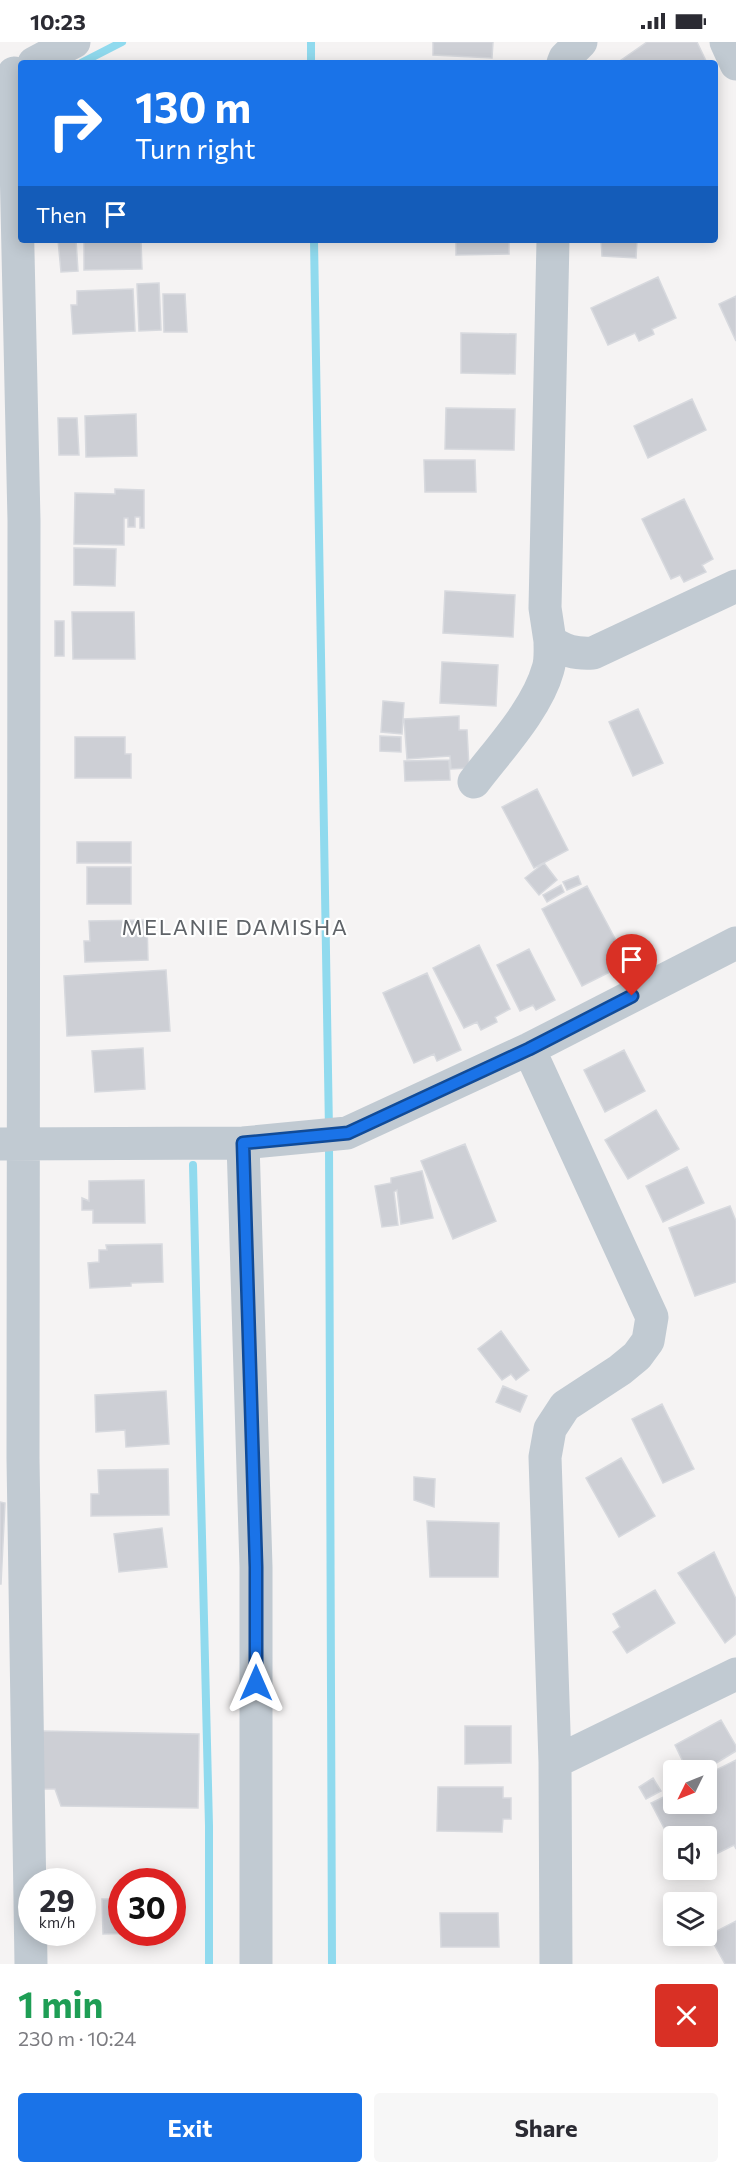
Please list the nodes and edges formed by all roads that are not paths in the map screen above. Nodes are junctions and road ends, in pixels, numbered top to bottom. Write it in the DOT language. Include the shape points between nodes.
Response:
graph roads {
  1 [pos="581,42"];
  2 [pos="726,42"];
  3 [pos="564,60"];
  4 [pos="736,64"];
  5 [pos="25,243"];
  6 [pos="553,243"];
  7 [pos="12,521"];
  8 [pos="736,586"];
  9 [pos="550,641"];
  10 [pos="474,782"];
  11 [pos="11,828"];
  12 [pos="736,944"];
  13 [pos="529,1049"];
  14 [pos="243,1143"];
  15 [pos="12,1144"];
  16 [pos="12,1458"];
  17 [pos="736,1674"];
  18 [pos="555,1762"];
  19 [pos="13,1771"];
  20 [pos="31,1964"];
  21 [pos="256,1964"];
  22 [pos="556,1964"];
  1 -- 3 [label="street"];
  2 -- 4 [label="street"];
  5 -- 7 [label="street"];
  6 -- 9 [label="street" via="545,608"];
  7 -- 11 [label="street"];
  8 -- 9 [label="street" via="593,653 577,654"];
  9 -- 10 [label="street" via="549,667 542,685 527,712"];
  11 -- 15 [label="street"];
  12 -- 13 [label="street"];
  13 -- 14 [label="street" via="348,1133"];
  13 -- 18 [label="street" via="652,1317 648,1341 637,1356 565,1406 550,1429 545,1457"];
  14 -- 15 [label="street"];
  14 -- 21 [label="street" via="256,1567"];
  15 -- 16 [label="street"];
  16 -- 19 [label="street"];
  17 -- 18 [label="street"];
  18 -- 22 [label="street"];
  19 -- 20 [label="street"];
}
